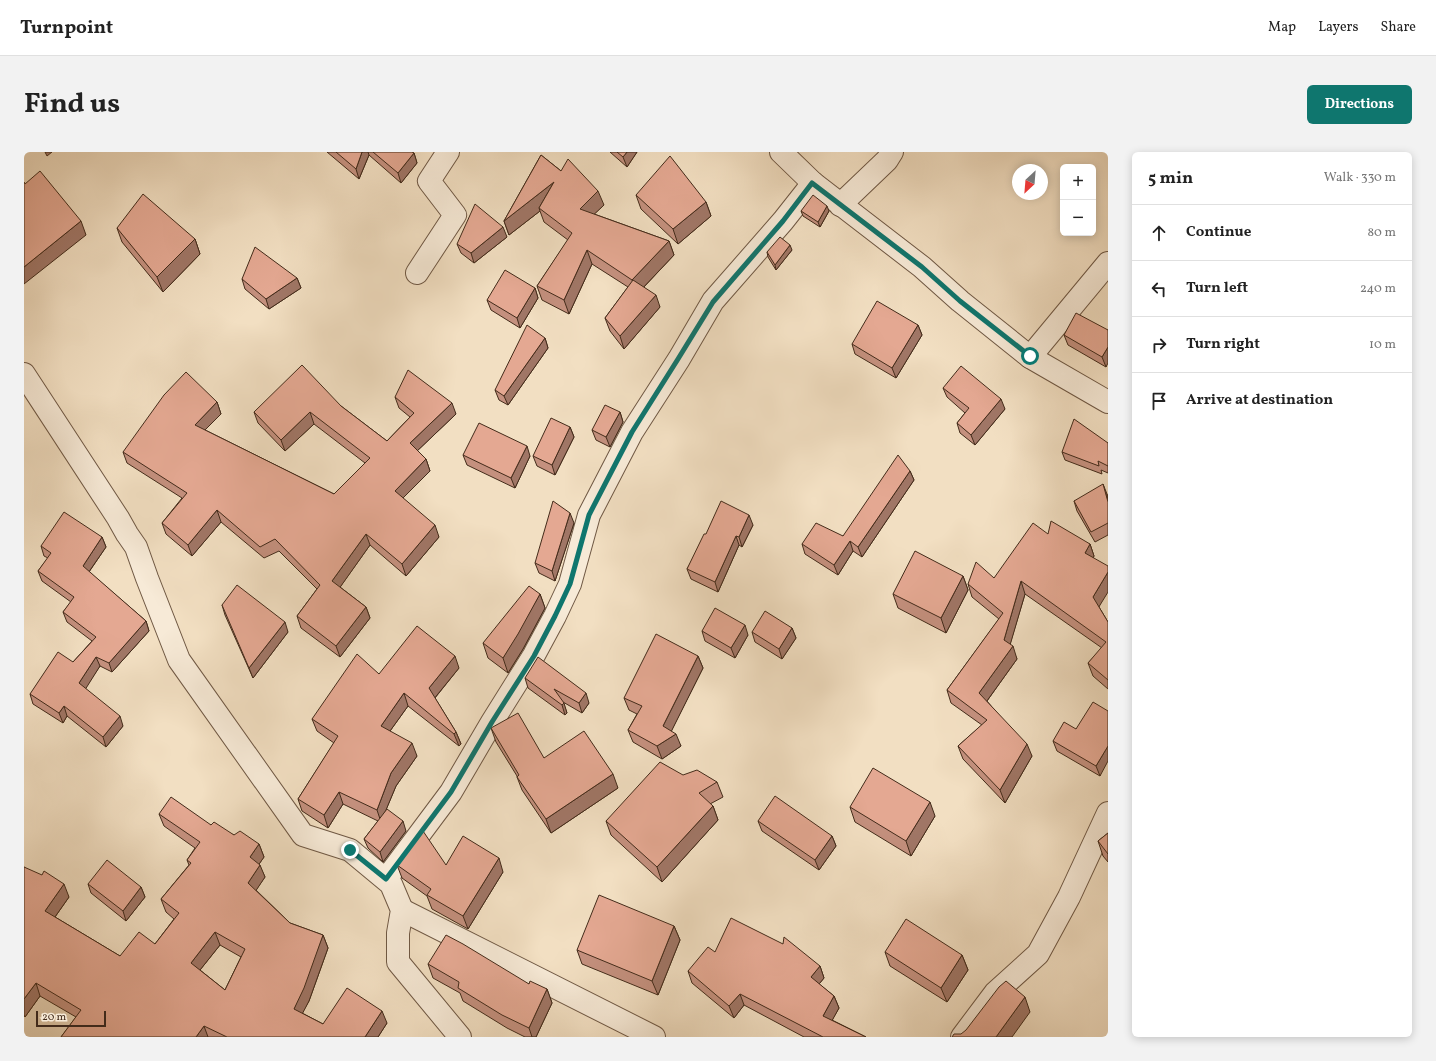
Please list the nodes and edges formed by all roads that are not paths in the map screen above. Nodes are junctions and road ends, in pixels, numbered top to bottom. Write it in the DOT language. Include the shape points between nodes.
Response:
graph roads {
  1 [pos="448,152"];
  2 [pos="781,152"];
  3 [pos="892,152"];
  4 [pos="812,183"];
  5 [pos="840,205"];
  6 [pos="1108,263"];
  7 [pos="417,273"];
  8 [pos="1030,356"];
  9 [pos="24,374"];
  10 [pos="1108,402"];
  11 [pos="1108,813"];
  12 [pos="386,879"];
  13 [pos="402,910"];
  14 [pos="460,1037"];
  15 [pos="654,1037"];
  16 [pos="962,1037"];
  1 -- 7 [label="street" via="429,181 455,214"];
  2 -- 4 [label="street"];
  3 -- 5 [label="street" via="887,160"];
  4 -- 5 [label="street"];
  4 -- 12 [label="street" via="783,221 713,302 632,432 589,515 570,584 537,649 451,792"];
  5 -- 8 [label="street" via="922,267 960,301"];
  6 -- 8 [label="street"];
  8 -- 10 [label="street"];
  9 -- 12 [label="street" via="136,547 179,660 303,835 350,850"];
  11 -- 16 [label="street" via="1069,897 1038,954 995,993"];
  12 -- 13 [label="street" via="391,884"];
  13 -- 14 [label="street" via="398,933 398,962"];
  13 -- 15 [label="street"];
}
